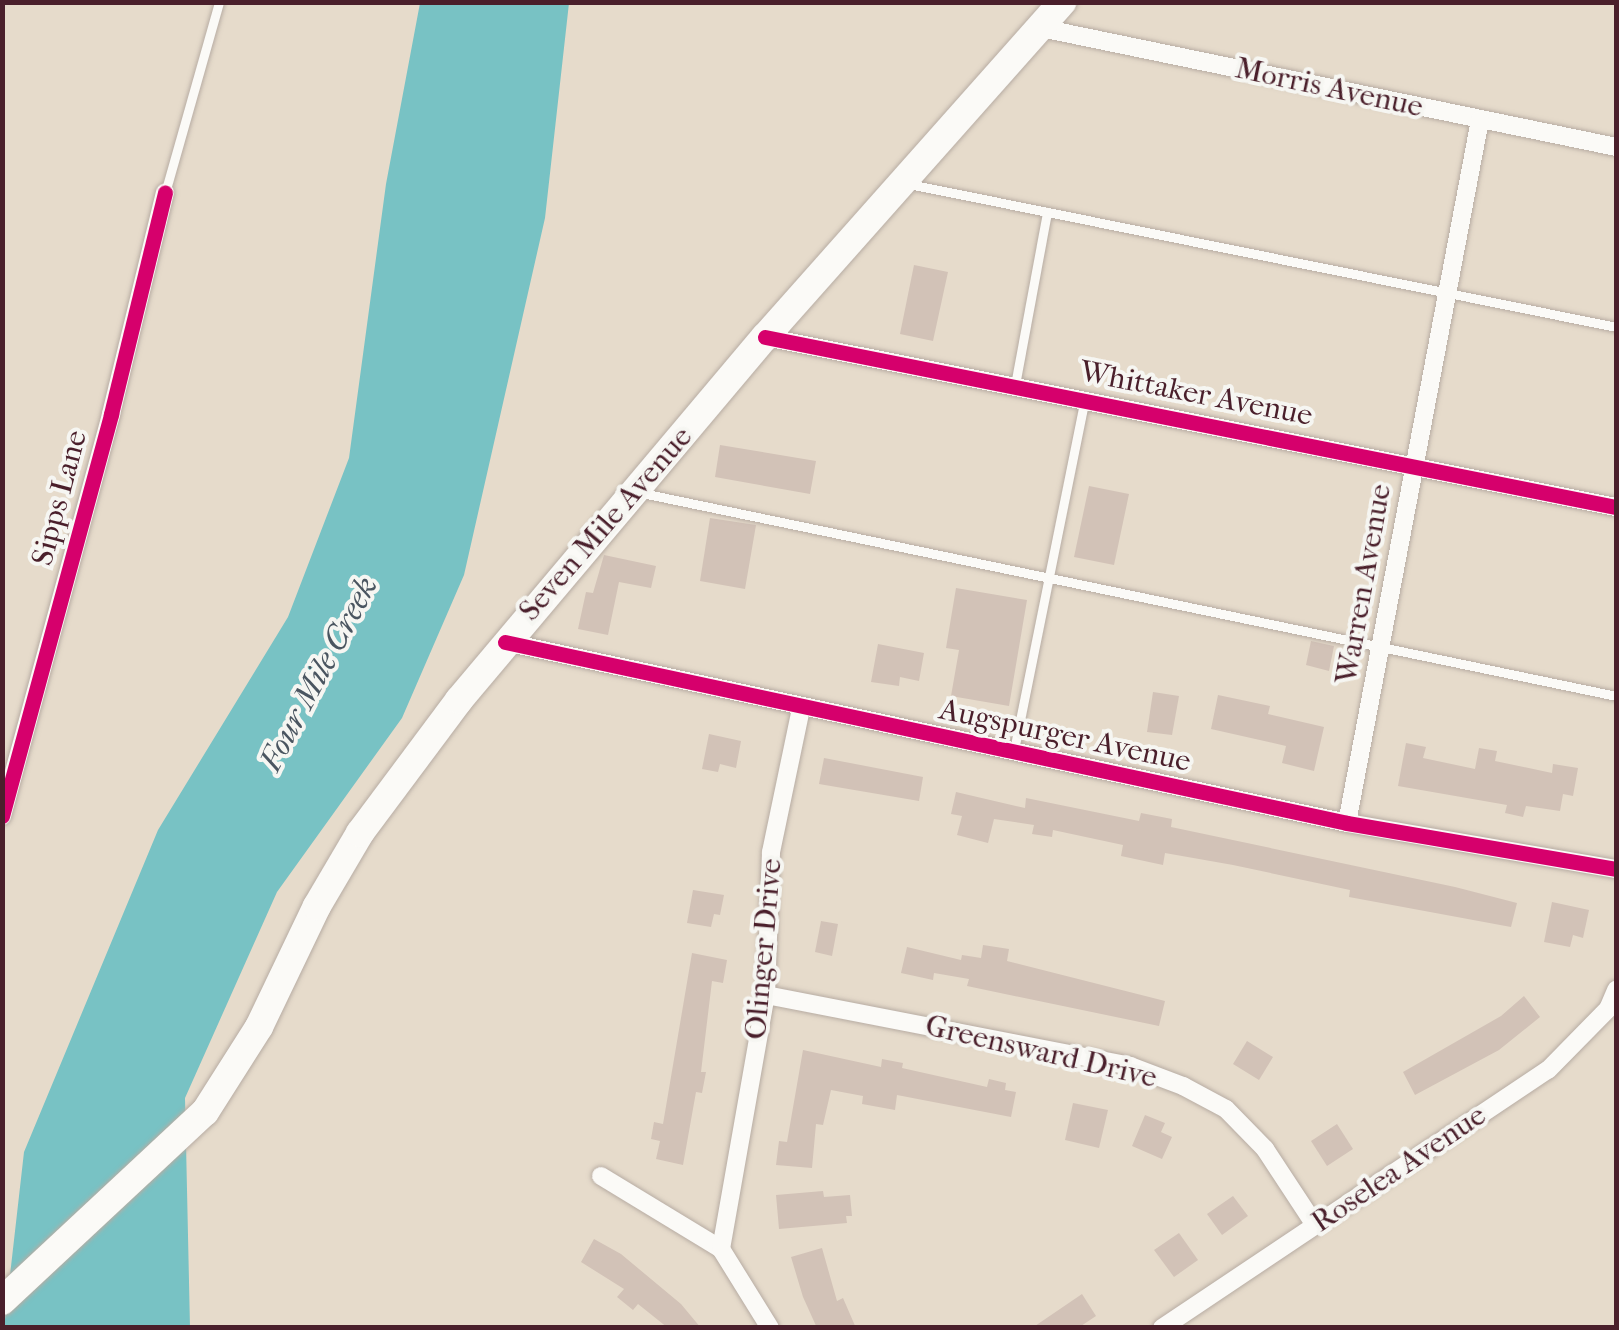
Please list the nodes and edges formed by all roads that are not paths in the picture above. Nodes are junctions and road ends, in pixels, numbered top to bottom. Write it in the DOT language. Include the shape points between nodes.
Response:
graph roads {
  1 [pos="218,2"];
  2 [pos="1062,2"];
  3 [pos="1041,28"];
  4 [pos="1480,120"];
  5 [pos="1616,147"];
  6 [pos="901,183"];
  7 [pos="165,194"];
  8 [pos="1047,212"];
  9 [pos="1447,292"];
  10 [pos="1616,327"];
  11 [pos="765,337"];
  12 [pos="1014,386"];
  13 [pos="1085,399"];
  14 [pos="1414,465"];
  15 [pos="635,492"];
  16 [pos="1616,507"];
  17 [pos="1048,579"];
  18 [pos="505,642"];
  19 [pos="1382,650"];
  20 [pos="1616,696"];
  21 [pos="801,708"];
  22 [pos="1014,753"];
  23 [pos="7,779"];
  24 [pos="2,816"];
  25 [pos="1347,823"];
  26 [pos="1616,869"];
  27 [pos="1616,990"];
  28 [pos="766,995"];
  29 [pos="601,1176"];
  30 [pos="1314,1224"];
  31 [pos="721,1249"];
  32 [pos="2,1301"];
  33 [pos="770,1328"];
  34 [pos="1162,1328"];
  1 -- 7 [label="lane, Sipps Lane"];
  2 -- 3 [label="main road, Seven Mile Avenue"];
  3 -- 4 [label="street, Morris Avenue"];
  3 -- 6 [label="main road, Seven Mile Avenue"];
  4 -- 5 [label="street, Morris Avenue"];
  4 -- 9 [label="street, Warren Avenue"];
  6 -- 8 [label="lane"];
  6 -- 11 [label="main road, Seven Mile Avenue"];
  7 -- 23 [label="street, Sipps Lane"];
  8 -- 9 [label="lane"];
  8 -- 12 [label="lane"];
  9 -- 10 [label="lane"];
  9 -- 14 [label="street, Warren Avenue"];
  11 -- 12 [label="street, Whittaker Avenue"];
  11 -- 15 [label="main road, Seven Mile Avenue"];
  12 -- 13 [label="street, Whittaker Avenue"];
  13 -- 14 [label="street, Whittaker Avenue"];
  13 -- 17 [label="lane"];
  14 -- 16 [label="street, Whittaker Avenue"];
  14 -- 19 [label="street, Warren Avenue"];
  15 -- 17 [label="lane"];
  15 -- 18 [label="main road, Seven Mile Avenue"];
  17 -- 19 [label="lane"];
  17 -- 22 [label="lane"];
  18 -- 21 [label="street, Augspurger Avenue"];
  18 -- 32 [label="main road, Seven Mile Avenue" via="360,833 250,1042 204,1112"];
  19 -- 20 [label="lane"];
  19 -- 25 [label="street, Warren Avenue"];
  21 -- 22 [label="street, Augspurger Avenue"];
  21 -- 28 [label="street, Olinger Drive" via="771,852"];
  22 -- 25 [label="street, Augspurger Avenue"];
  23 -- 24 [label="street, Sipps Lane"];
  25 -- 26 [label="street, Augspurger Avenue"];
  27 -- 30 [label="street, Roselea Avenue" via="1608,1009 1548,1070"];
  28 -- 30 [label="street, Greensward Drive" via="1130,1066 1183,1086 1226,1109 1265,1149"];
  28 -- 31 [label="street, Olinger Drive"];
  29 -- 31 [label="street"];
  30 -- 34 [label="street, Roselea Avenue"];
  31 -- 33 [label="street"];
}
